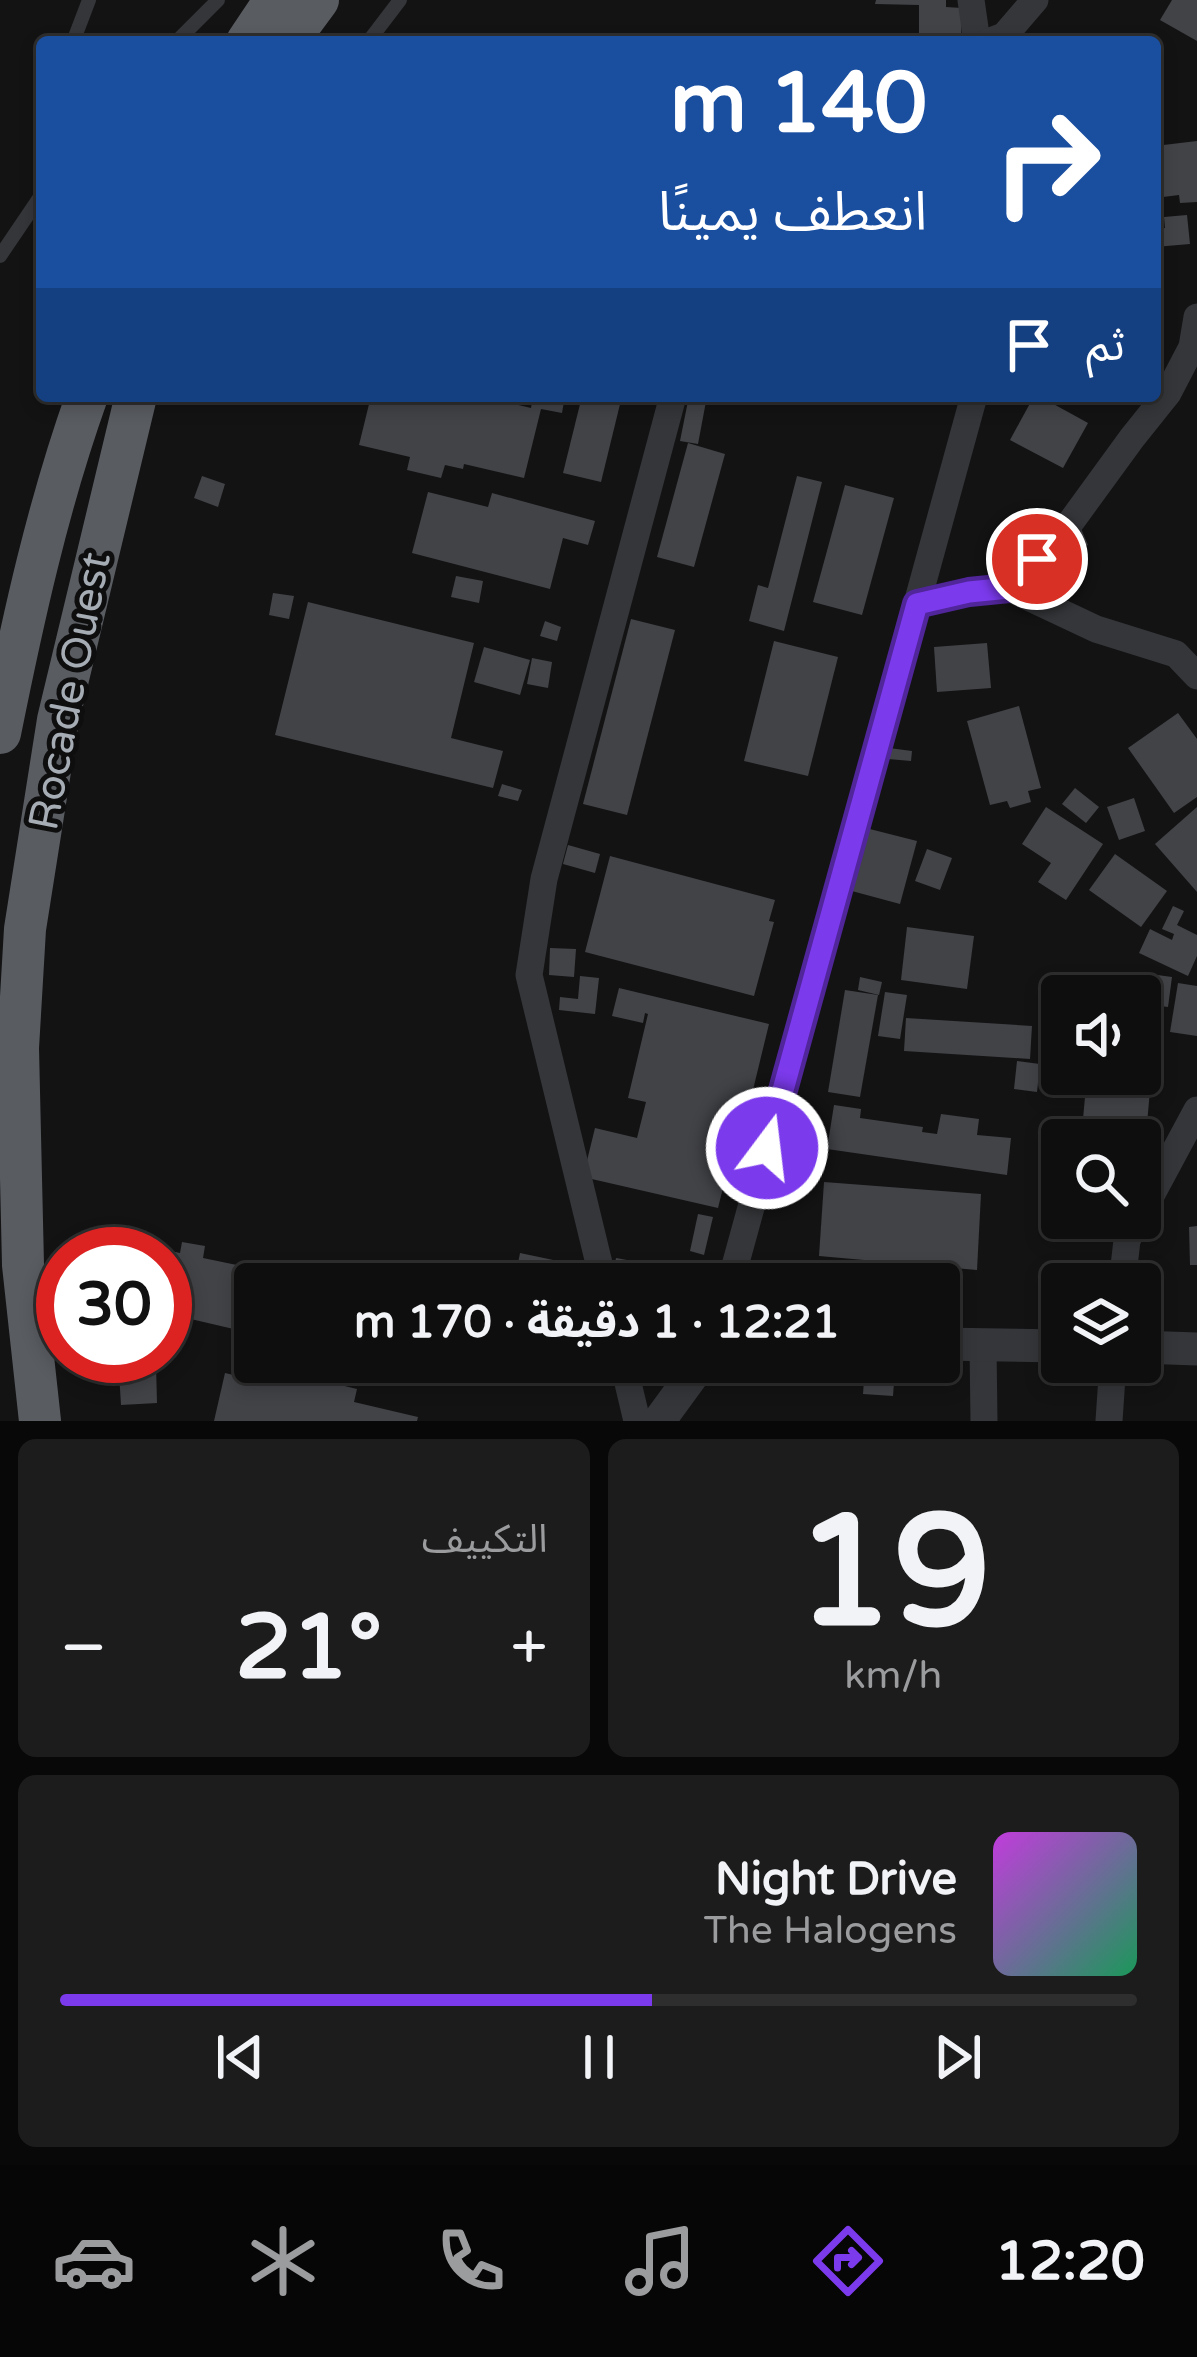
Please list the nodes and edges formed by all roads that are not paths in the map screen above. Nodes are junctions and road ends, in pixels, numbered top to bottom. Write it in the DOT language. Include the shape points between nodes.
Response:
graph roads {
  1 [pos="89,0"];
  2 [pos="218,0"];
  3 [pos="275,0"];
  4 [pos="318,0"];
  5 [pos="400,0"];
  6 [pos="971,0"];
  7 [pos="1036,0"];
  8 [pos="75,36"];
  9 [pos="182,36"];
  10 [pos="251,36"];
  11 [pos="291,36"];
  12 [pos="373,36"];
  13 [pos="976,36"];
  14 [pos="1004,36"];
  15 [pos="36,203"];
  16 [pos="0,256"];
  17 [pos="1197,317"];
  18 [pos="85,402"];
  19 [pos="135,402"];
  20 [pos="671,402"];
  21 [pos="972,402"];
  22 [pos="1161,402"];
  23 [pos="1161,402"];
  24 [pos="1009,588"];
  25 [pos="917,604"];
  26 [pos="1197,676"];
  27 [pos="0,733"];
  28 [pos="1197,1110"];
  29 [pos="1161,1176"];
  30 [pos="599,1263"];
  31 [pos="736,1263"];
  32 [pos="960,1345"];
  33 [pos="983,1346"];
  34 [pos="1041,1346"];
  35 [pos="1161,1348"];
  36 [pos="1197,1349"];
  37 [pos="627,1383"];
  38 [pos="687,1383"];
  39 [pos="1112,1383"];
  40 [pos="40,1421"];
  41 [pos="637,1421"];
  42 [pos="659,1421"];
  43 [pos="984,1421"];
  44 [pos="1109,1421"];
  1 -- 8 [label="lane"];
  2 -- 9 [label="lane"];
  3 -- 10 [label="highway"];
  4 -- 11 [label="highway"];
  5 -- 12 [label="lane"];
  6 -- 13 [label="street"];
  7 -- 14 [label="street"];
  15 -- 16 [label="lane"];
  17 -- 22 [label="street" via="1192,347"];
  18 -- 27 [label="highway"];
  19 -- 40 [label="highway, Rocade Ouest" via="58,720 25,929 18,1048 23,1265"];
  20 -- 30 [label="street" via="544,879 529,975"];
  21 -- 25 [label="street"];
  23 -- 24 [label="street" via="1065,530"];
  24 -- 25 [label="street"];
  24 -- 26 [label="street" via="1096,629 1176,654"];
  25 -- 31 [label="street"];
  28 -- 29 [label="street"];
  32 -- 33 [label="street"];
  33 -- 34 [label="street"];
  33 -- 43 [label="street"];
  35 -- 36 [label="street"];
  37 -- 41 [label="street"];
  38 -- 42 [label="street"];
  39 -- 44 [label="street"];
}
